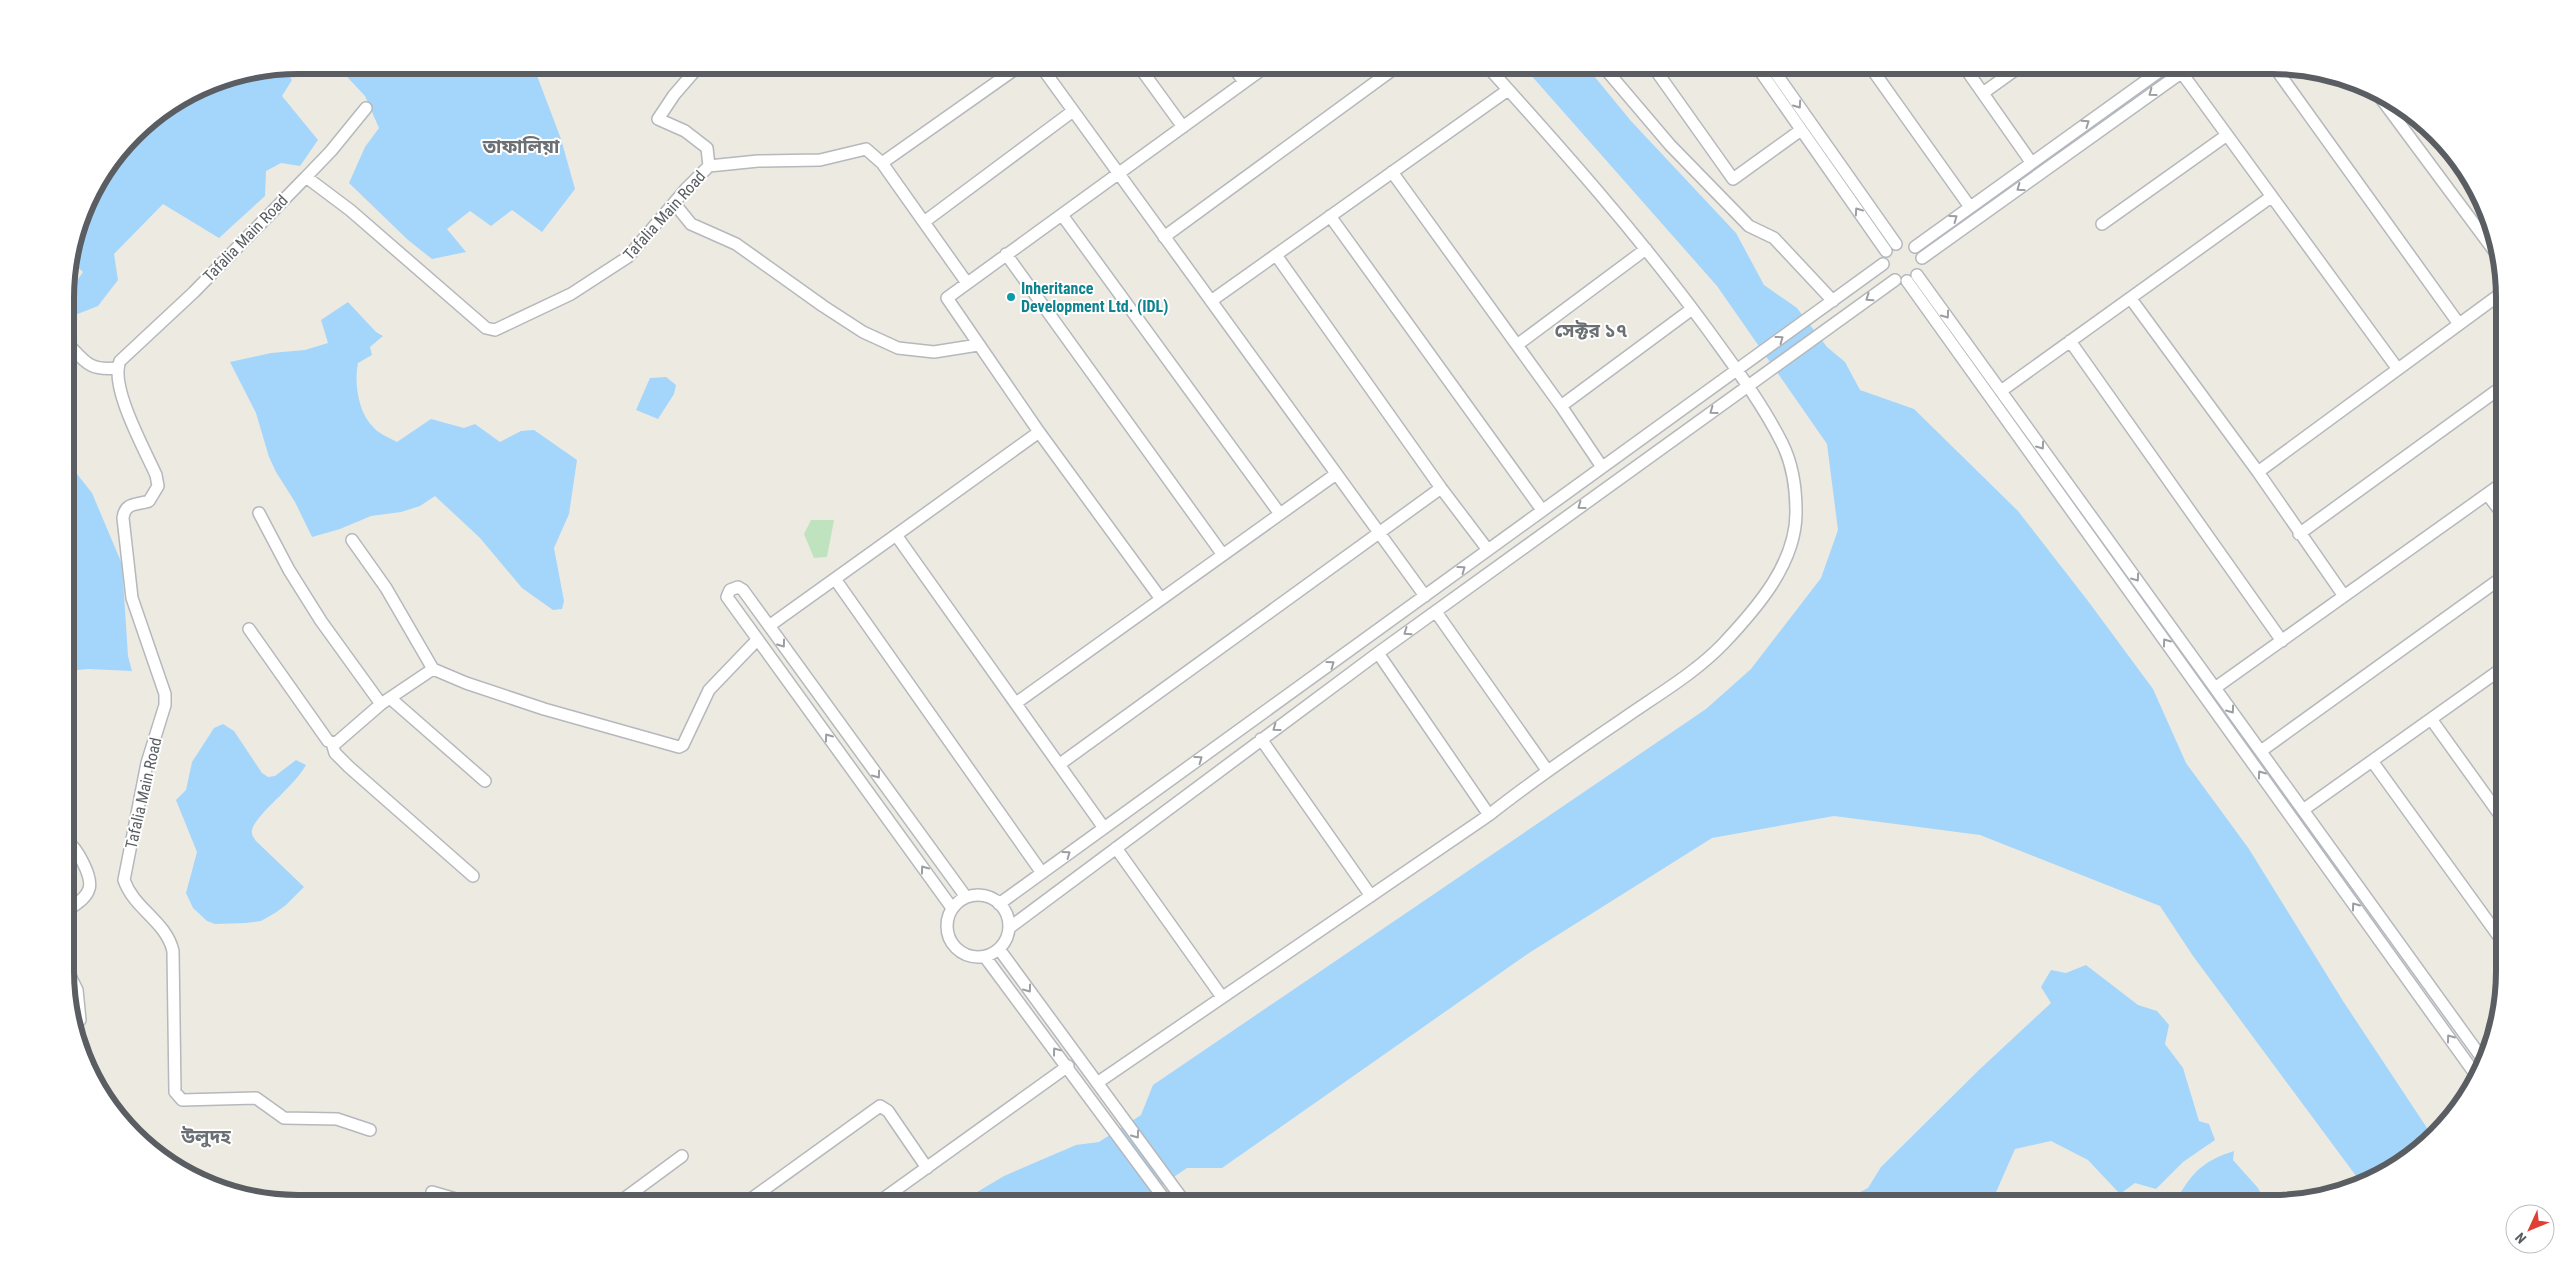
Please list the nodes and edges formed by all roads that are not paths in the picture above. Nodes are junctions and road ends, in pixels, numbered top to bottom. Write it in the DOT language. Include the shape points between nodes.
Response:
graph roads {
  1 [pos="692,74"];
  2 [pos="1008,74"];
  3 [pos="1046,74"];
  4 [pos="1145,74"];
  5 [pos="1238,74"];
  6 [pos="1255,74"];
  7 [pos="1387,74"];
  8 [pos="1494,74"];
  9 [pos="1610,74"];
  10 [pos="1658,74"];
  11 [pos="1762,74"];
  12 [pos="1776,74"];
  13 [pos="1875,74"];
  14 [pos="1969,74"];
  15 [pos="2009,74"];
  16 [pos="2155,74"];
  17 [pos="2174,74"];
  18 [pos="2188,74"];
  19 [pos="2279,74"];
  20 [pos="1244,82"];
  21 [pos="1508,90"];
  22 [pos="1983,93"];
  23 [pos="2386,105"];
  24 [pos="366,108"];
  25 [pos="1073,110"];
  26 [pos="1183,127"];
  27 [pos="1801,130"];
  28 [pos="2227,135"];
  29 [pos="2031,162"];
  30 [pos="882,163"];
  31 [pos="709,166"];
  32 [pos="1392,172"];
  33 [pos="1119,174"];
  34 [pos="306,177"];
  35 [pos="2271,197"];
  36 [pos="674,203"];
  37 [pos="1970,207"];
  38 [pos="1062,215"];
  39 [pos="1330,216"];
  40 [pos="924,222"];
  41 [pos="2102,224"];
  42 [pos="1164,237"];
  43 [pos="1896,244"];
  44 [pos="2490,245"];
  45 [pos="1915,247"];
  46 [pos="1646,249"];
  47 [pos="1886,251"];
  48 [pos="1006,254"];
  49 [pos="1276,255"];
  50 [pos="1922,258"];
  51 [pos="1883,264"];
  52 [pos="1907,279"];
  53 [pos="967,283"];
  54 [pos="2496,297"];
  55 [pos="2131,299"];
  56 [pos="1211,301"];
  57 [pos="1833,301"];
  58 [pos="1692,309"];
  59 [pos="2459,324"];
  60 [pos="2070,341"];
  61 [pos="978,345"];
  62 [pos="1517,345"];
  63 [pos="74,350"];
  64 [pos="117,368"];
  65 [pos="2397,368"];
  66 [pos="1739,369"];
  67 [pos="1749,384"];
  68 [pos="2001,390"];
  69 [pos="2496,391"];
  70 [pos="1561,406"];
  71 [pos="1039,432"];
  72 [pos="1602,468"];
  73 [pos="2258,472"];
  74 [pos="1336,474"];
  75 [pos="1441,488"];
  76 [pos="2496,488"];
  77 [pos="2487,494"];
  78 [pos="2496,506"];
  79 [pos="1542,510"];
  80 [pos="259,513"];
  81 [pos="1280,514"];
  82 [pos="1379,534"];
  83 [pos="2299,534"];
  84 [pos="896,535"];
  85 [pos="352,540"];
  86 [pos="1488,550"];
  87 [pos="1223,555"];
  88 [pos="835,579"];
  89 [pos="2496,582"];
  90 [pos="1424,596"];
  91 [pos="2344,596"];
  92 [pos="1161,599"];
  93 [pos="1436,612"];
  94 [pos="769,626"];
  95 [pos="249,629"];
  96 [pos="757,640"];
  97 [pos="2282,641"];
  98 [pos="1378,653"];
  99 [pos="433,669"];
  100 [pos="2496,673"];
  101 [pos="2215,688"];
  102 [pos="385,701"];
  103 [pos="1016,703"];
  104 [pos="2431,719"];
  105 [pos="1261,739"];
  106 [pos="332,743"];
  107 [pos="2261,751"];
  108 [pos="2372,761"];
  109 [pos="1060,764"];
  110 [pos="1547,770"];
  111 [pos="485,782"];
  112 [pos="2496,809"];
  113 [pos="2303,810"];
  114 [pos="1489,815"];
  115 [pos="1104,828"];
  116 [pos="74,847"];
  117 [pos="1116,848"];
  118 [pos="1042,872"];
  119 [pos="473,876"];
  120 [pos="1371,896"];
  121 [pos="966,897"];
  122 [pos="999,904"];
  123 [pos="74,906"];
  124 [pos="952,908"];
  125 [pos="1009,928"];
  126 [pos="2496,933"];
  127 [pos="999,949"];
  128 [pos="985,956"];
  129 [pos="74,986"];
  130 [pos="1222,997"];
  131 [pos="80,1020"];
  132 [pos="2480,1055"];
  133 [pos="1068,1066"];
  134 [pos="2473,1071"];
  135 [pos="1097,1083"];
  136 [pos="370,1130"];
  137 [pos="682,1156"];
  138 [pos="926,1168"];
  139 [pos="432,1192"];
  140 [pos="442,1195"];
  141 [pos="629,1195"];
  142 [pos="756,1195"];
  143 [pos="888,1195"];
  144 [pos="1161,1195"];
  145 [pos="1179,1195"];
  1 -- 31 [label="street" via="658,120 707,148"];
  2 -- 30 [label="street"];
  3 -- 25 [label="street"];
  4 -- 26 [label="street"];
  5 -- 20 [label="street"];
  6 -- 20 [label="street"];
  7 -- 42 [label="street"];
  8 -- 21 [label="street"];
  9 -- 57 [label="street" via="1670,145 1742,219 1774,238"];
  10 -- 27 [label="street" via="1733,179"];
  11 -- 27 [label="street"];
  12 -- 43 [label="street, one-way"];
  13 -- 37 [label="street"];
  14 -- 22 [label="street"];
  15 -- 22 [label="street"];
  29 -- 16 [label="street, one-way"];
  17 -- 50 [label="street, one-way"];
  18 -- 28 [label="street"];
  19 -- 59 [label="street"];
  20 -- 26 [label="street"];
  21 -- 32 [label="street"];
  21 -- 46 [label="street"];
  22 -- 29 [label="street"];
  23 -- 44 [label="street"];
  24 -- 34 [label="street"];
  25 -- 33 [label="street"];
  25 -- 40 [label="street"];
  26 -- 33 [label="street"];
  47 -- 27 [label="street, one-way"];
  28 -- 35 [label="street"];
  28 -- 41 [label="street"];
  29 -- 37 [label="street"];
  30 -- 31 [label="street, Tafalia Main Road" via="866,149 820,160"];
  30 -- 40 [label="street"];
  31 -- 36 [label="street, Tafalia Main Road"];
  32 -- 39 [label="street"];
  32 -- 62 [label="street"];
  33 -- 38 [label="street"];
  33 -- 42 [label="street"];
  34 -- 36 [label="street, Tafalia Main Road" via="350,210 491,330 571,294 620,263"];
  34 -- 64 [label="street, Tafalia Main Road" via="194,292 120,361"];
  35 -- 55 [label="street"];
  35 -- 65 [label="street"];
  36 -- 61 [label="street" via="691,224 736,244 863,332 898,348 934,352"];
  45 -- 37 [label="street, one-way"];
  38 -- 48 [label="street"];
  38 -- 81 [label="street"];
  39 -- 49 [label="street"];
  39 -- 79 [label="street"];
  40 -- 53 [label="street"];
  42 -- 56 [label="street"];
  43 -- 45 [label="street"];
  43 -- 47 [label="street"];
  45 -- 50 [label="street"];
  46 -- 58 [label="street"];
  46 -- 62 [label="street"];
  47 -- 51 [label="street"];
  48 -- 53 [label="street"];
  48 -- 87 [label="street"];
  49 -- 56 [label="street"];
  49 -- 75 [label="street"];
  50 -- 52 [label="street" via="1922,264"];
  51 -- 52 [label="street" via="1887,274"];
  51 -- 57 [label="street"];
  52 -- 67 [label="street, one-way" via="1844,316"];
  52 -- 68 [label="street, one-way"];
  134 -- 52 [label="street, one-way"];
  53 -- 61 [label="street" via="947,298"];
  54 -- 59 [label="street"];
  55 -- 60 [label="street"];
  55 -- 73 [label="street"];
  56 -- 74 [label="street"];
  66 -- 57 [label="street, one-way"];
  58 -- 66 [label="street"];
  58 -- 70 [label="street"];
  59 -- 65 [label="street"];
  60 -- 68 [label="street"];
  60 -- 97 [label="street"];
  61 -- 71 [label="street"];
  62 -- 70 [label="street"];
  63 -- 64 [label="street" via="98,370"];
  64 -- 136 [label="street, Tafalia Main Road" via="123,397 158,486 149,501 129,505 123,518 132,598 165,694 165,705 146,763 124,880 133,897 165,930 172,945 175,1092 182,1100 256,1098 284,1118 337,1118"];
  65 -- 73 [label="street"];
  66 -- 67 [label="street"];
  66 -- 72 [label="street"];
  67 -- 93 [label="street, one-way"];
  67 -- 110 [label="street" via="1782,444 1792,472 1796,524 1786,558 1747,618 1708,659"];
  68 -- 101 [label="street, one-way"];
  69 -- 83 [label="street"];
  70 -- 72 [label="street"];
  71 -- 84 [label="street"];
  71 -- 92 [label="street"];
  72 -- 79 [label="street"];
  73 -- 83 [label="street"];
  74 -- 81 [label="street"];
  74 -- 82 [label="street"];
  75 -- 82 [label="street"];
  75 -- 86 [label="street"];
  76 -- 77 [label="street"];
  77 -- 78 [label="street"];
  77 -- 91 [label="street"];
  79 -- 86 [label="street"];
  80 -- 102 [label="street" via="312,606"];
  81 -- 87 [label="street"];
  82 -- 90 [label="street"];
  82 -- 109 [label="street"];
  83 -- 91 [label="street"];
  84 -- 88 [label="street"];
  84 -- 103 [label="street"];
  85 -- 99 [label="street" via="386,588"];
  90 -- 86 [label="street, one-way"];
  87 -- 92 [label="street"];
  88 -- 94 [label="street"];
  88 -- 118 [label="street"];
  89 -- 107 [label="street"];
  115 -- 90 [label="street, one-way"];
  91 -- 97 [label="street"];
  92 -- 103 [label="street"];
  93 -- 98 [label="street, one-way"];
  93 -- 110 [label="street"];
  94 -- 96 [label="street" via="743,590 738,587 730,590 727,597"];
  94 -- 121 [label="street, one-way"];
  95 -- 106 [label="street"];
  96 -- 99 [label="street" via="709,690 679,748 544,709"];
  124 -- 96 [label="street, one-way"];
  97 -- 101 [label="street"];
  98 -- 105 [label="street, one-way"];
  98 -- 114 [label="street"];
  99 -- 102 [label="street"];
  100 -- 104 [label="street"];
  101 -- 107 [label="street, one-way"];
  102 -- 106 [label="street"];
  102 -- 111 [label="street"];
  103 -- 109 [label="street"];
  104 -- 108 [label="street"];
  104 -- 112 [label="street"];
  105 -- 117 [label="street"];
  105 -- 120 [label="street"];
  106 -- 119 [label="street" via="335,753"];
  107 -- 113 [label="street"];
  108 -- 113 [label="street"];
  108 -- 126 [label="street"];
  109 -- 115 [label="street"];
  110 -- 114 [label="street"];
  113 -- 132 [label="street"];
  114 -- 120 [label="street"];
  118 -- 115 [label="street, one-way"];
  116 -- 123 [label="street" via="90,882 83,899"];
  117 -- 125 [label="street"];
  117 -- 130 [label="street"];
  118 -- 122 [label="street"];
  120 -- 130 [label="street"];
  121 -- 122 [label="street" via="984,895"];
  121 -- 124 [label="street"];
  122 -- 125 [label="street" via="1008,916"];
  124 -- 128 [label="street" via="947,922 951,941 965,955"];
  125 -- 127 [label="street" via="1008,936"];
  127 -- 128 [label="street"];
  127 -- 135 [label="street, one-way"];
  133 -- 128 [label="street, one-way"];
  129 -- 131 [label="street"];
  130 -- 135 [label="street"];
  133 -- 138 [label="street"];
  133 -- 144 [label="street"];
  135 -- 145 [label="street, one-way"];
  137 -- 141 [label="street"];
  138 -- 142 [label="street" via="888,1111 880,1106"];
  138 -- 143 [label="street"];
  139 -- 140 [label="street"];
}
